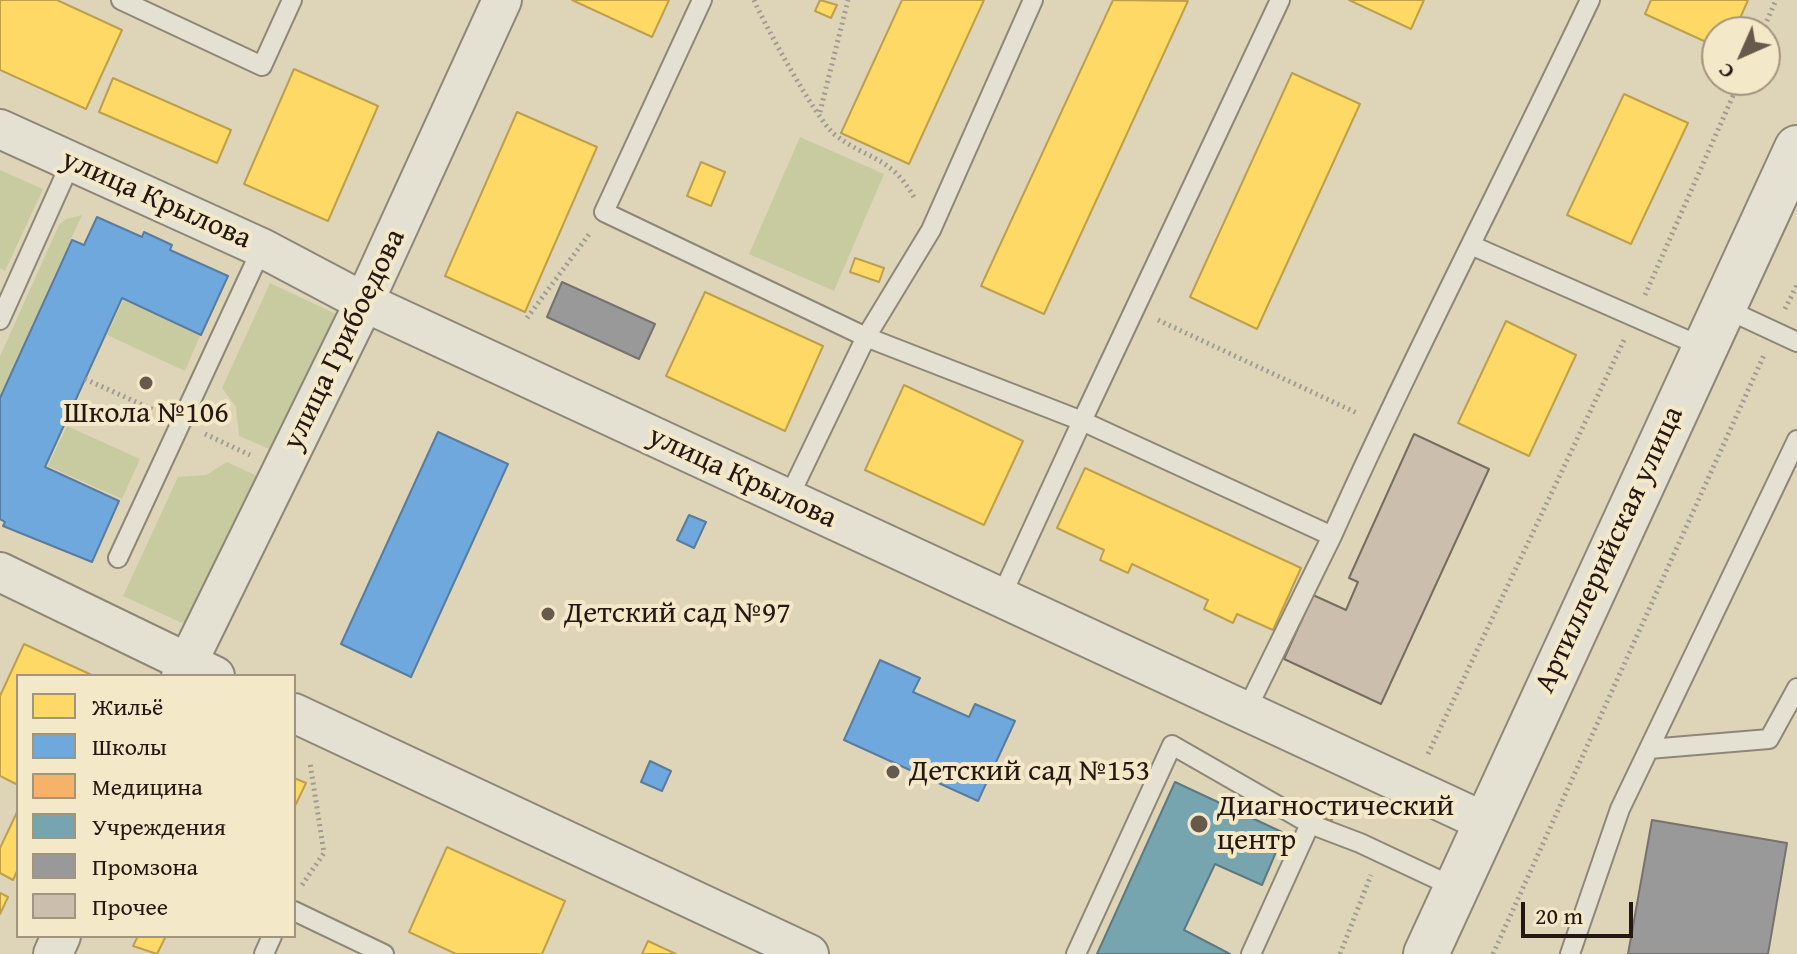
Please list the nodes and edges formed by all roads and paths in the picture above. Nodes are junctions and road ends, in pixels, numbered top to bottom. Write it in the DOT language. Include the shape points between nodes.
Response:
graph roads {
  1 [pos="121,0"];
  2 [pos="292,0"];
  3 [pos="502,0"];
  4 [pos="702,0"];
  5 [pos="754,0"];
  6 [pos="848,0"];
  7 [pos="1033,0"];
  8 [pos="1280,0"];
  9 [pos="1590,0"];
  10 [pos="1733,96"];
  11 [pos="820,113"];
  12 [pos="0,129"];
  13 [pos="1797,148"];
  14 [pos="71,162"];
  15 [pos="604,212"];
  16 [pos="931,230"];
  17 [pos="1473,246"];
  18 [pos="262,248"];
  19 [pos="1797,285"];
  20 [pos="364,302"];
  21 [pos="1722,307"];
  22 [pos="1135,310"];
  23 [pos="527,318"];
  24 [pos="1635,318"];
  25 [pos="0,320"];
  26 [pos="1774,332"];
  27 [pos="866,337"];
  28 [pos="1797,342"];
  29 [pos="1703,347"];
  30 [pos="85,379"];
  31 [pos="112,391"];
  32 [pos="1082,421"];
  33 [pos="1382,425"];
  34 [pos="1797,440"];
  35 [pos="788,499"];
  36 [pos="1332,536"];
  37 [pos="118,558"];
  38 [pos="1,575"];
  39 [pos="1000,599"];
  40 [pos="194,672"];
  41 [pos="1797,688"];
  42 [pos="1245,713"];
  43 [pos="296,714"];
  44 [pos="1649,749"];
  45 [pos="310,759"];
  46 [pos="1411,790"];
  47 [pos="1485,822"];
  48 [pos="1310,824"];
  49 [pos="1380,853"];
  50 [pos="1456,888"];
  51 [pos="296,892"];
  52 [pos="296,912"];
  53 [pos="384,954"];
  54 [pos="809,954"];
  55 [pos="1076,954"];
  56 [pos="1251,954"];
  57 [pos="1340,954"];
  58 [pos="1426,954"];
  59 [pos="1493,954"];
  60 [pos="1570,954"];
  1 -- 2 [label="lane" via="262,66"];
  3 -- 20 [label="street, улица Грибоедова"];
  4 -- 15 [label="lane"];
  5 -- 11 [label="path"];
  6 -- 11 [label="path"];
  7 -- 16 [label="lane"];
  8 -- 22 [label="lane"];
  9 -- 17 [label="lane"];
  10 -- 24 [label="path"];
  11 -- 16 [label="path" via="832,133 901,174"];
  12 -- 14 [label="street, улица Крылова"];
  13 -- 21 [label="street, Артиллерийская улица"];
  14 -- 18 [label="street, улица Крылова"];
  14 -- 25 [label="lane"];
  15 -- 23 [label="path"];
  15 -- 27 [label="lane"];
  16 -- 27 [label="lane"];
  17 -- 24 [label="lane"];
  17 -- 33 [label="lane"];
  18 -- 20 [label="street, улица Крылова"];
  18 -- 37 [label="lane"];
  19 -- 26 [label="path"];
  20 -- 35 [label="street, улица Крылова"];
  20 -- 40 [label="street, улица Грибоедова"];
  21 -- 26 [label="lane"];
  21 -- 29 [label="street, Артиллерийская улица"];
  22 -- 32 [label="lane"];
  22 -- 33 [label="path"];
  24 -- 29 [label="lane"];
  24 -- 46 [label="path"];
  26 -- 28 [label="lane"];
  26 -- 59 [label="path"];
  27 -- 32 [label="lane"];
  27 -- 35 [label="lane"];
  29 -- 47 [label="street, Артиллерийская улица"];
  30 -- 31 [label="path"];
  32 -- 36 [label="lane"];
  32 -- 39 [label="lane"];
  33 -- 36 [label="lane"];
  34 -- 44 [label="lane"];
  35 -- 39 [label="street, улица Крылова"];
  36 -- 42 [label="lane"];
  38 -- 40 [label="street"];
  39 -- 42 [label="street, улица Крылова"];
  41 -- 44 [label="lane" via="1769,739"];
  42 -- 46 [label="street, улица Крылова"];
  43 -- 54 [label="street"];
  44 -- 60 [label="lane" via="1620,809"];
  45 -- 51 [label="path" via="324,853"];
  46 -- 47 [label="street, улица Крылова"];
  47 -- 50 [label="street, Артиллерийская улица"];
  48 -- 49 [label="lane"];
  48 -- 55 [label="lane" via="1172,745"];
  48 -- 56 [label="lane"];
  49 -- 50 [label="lane"];
  49 -- 57 [label="path"];
  50 -- 58 [label="street, Артиллерийская улица"];
  52 -- 53 [label="lane"];
}
